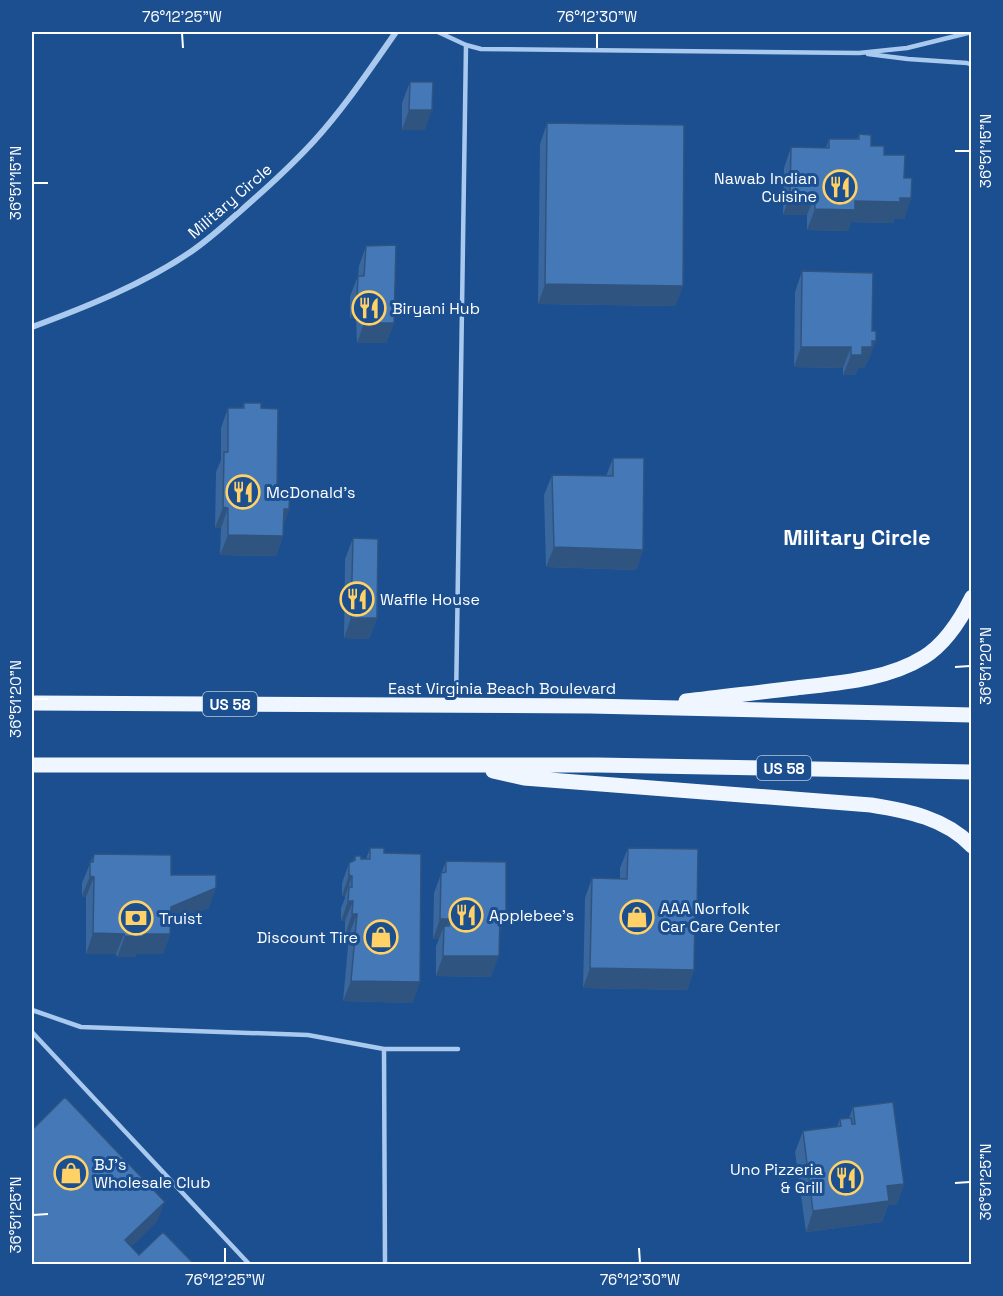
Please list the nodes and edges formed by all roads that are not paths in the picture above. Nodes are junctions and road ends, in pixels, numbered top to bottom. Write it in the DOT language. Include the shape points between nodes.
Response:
graph roads {
  1 [pos="396,32"];
  2 [pos="438,32"];
  3 [pos="972,32"];
  4 [pos="466,45"];
  5 [pos="859,52"];
  6 [pos="972,65"];
  7 [pos="32,327"];
  8 [pos="972,597"];
  9 [pos="32,703"];
  10 [pos="456,706"];
  11 [pos="633,707"];
  12 [pos="972,715"];
  13 [pos="32,765"];
  14 [pos="464,765"];
  15 [pos="972,772"];
  16 [pos="972,846"];
  17 [pos="32,1010"];
  18 [pos="32,1032"];
  19 [pos="384,1049"];
  20 [pos="458,1049"];
  21 [pos="249,1264"];
  22 [pos="385,1264"];
  1 -- 7 [label="street, Military Circle" via="316,139 221,229 172,263 118,292"];
  2 -- 4 [label="lane"];
  3 -- 5 [label="lane" via="907,48"];
  4 -- 5 [label="lane" via="481,49"];
  4 -- 10 [label="lane"];
  5 -- 6 [label="lane"];
  8 -- 11 [label="main road" via="947,636 926,656 904,668 839,683"];
  9 -- 10 [label="main road, East Virginia Beach Boulevard / US 58"];
  10 -- 11 [label="main road, East Virginia Beach Boulevard / US 58"];
  11 -- 12 [label="main road, East Virginia Beach Boulevard / US 58"];
  13 -- 14 [label="main road, US 58"];
  14 -- 15 [label="main road, US 58"];
  14 -- 16 [label="main road" via="524,778 871,805 928,818"];
  17 -- 19 [label="lane" via="81,1028 308,1035"];
  18 -- 21 [label="lane"];
  19 -- 20 [label="lane"];
  19 -- 22 [label="lane"];
}
